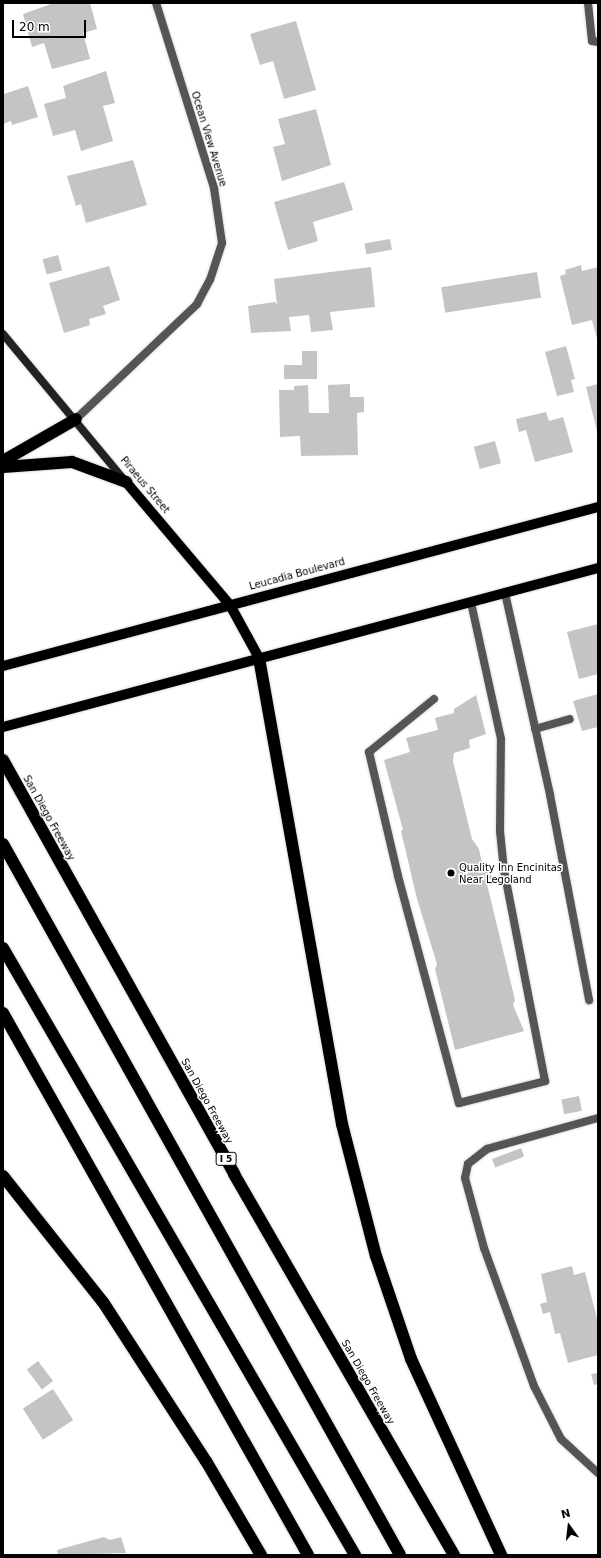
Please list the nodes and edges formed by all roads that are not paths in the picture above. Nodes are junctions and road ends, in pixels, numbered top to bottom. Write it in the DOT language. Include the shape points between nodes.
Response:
graph roads {
  1 [pos="156,3"];
  2 [pos="588,3"];
  3 [pos="598,42"];
  4 [pos="3,334"];
  5 [pos="76,419"];
  6 [pos="3,461"];
  7 [pos="3,467"];
  8 [pos="126,482"];
  9 [pos="598,507"];
  10 [pos="598,568"];
  11 [pos="505,593"];
  12 [pos="471,602"];
  13 [pos="230,605"];
  14 [pos="259,658"];
  15 [pos="3,666"];
  16 [pos="434,699"];
  17 [pos="570,719"];
  18 [pos="3,727"];
  19 [pos="535,729"];
  20 [pos="3,760"];
  21 [pos="3,844"];
  22 [pos="3,948"];
  23 [pos="589,1000"];
  24 [pos="3,1013"];
  25 [pos="598,1118"];
  26 [pos="3,1176"];
  27 [pos="598,1473"];
  28 [pos="261,1555"];
  29 [pos="308,1555"];
  30 [pos="355,1555"];
  31 [pos="400,1555"];
  32 [pos="454,1555"];
  33 [pos="501,1555"];
  1 -- 5 [label="street, Ocean View Avenue" via="214,188 222,243 210,280 197,304"];
  2 -- 3 [label="street" via="592,41"];
  4 -- 5 [label="main road, Piraeus Street"];
  5 -- 6 [label="highway"];
  5 -- 8 [label="main road, Piraeus Street"];
  7 -- 8 [label="highway" via="72,462"];
  8 -- 13 [label="main road, Piraeus Street"];
  9 -- 13 [label="main road, Leucadia Boulevard"];
  10 -- 11 [label="main road"];
  11 -- 12 [label="main road"];
  11 -- 19 [label="street"];
  12 -- 14 [label="main road"];
  12 -- 16 [label="street" via="501,740 500,831 504,871 545,1081 459,1103 398,876 369,752"];
  13 -- 14 [label="main road, Piraeus Street"];
  13 -- 15 [label="main road, Leucadia Boulevard"];
  14 -- 18 [label="main road"];
  14 -- 33 [label="highway" via="342,1124 376,1256 411,1359"];
  17 -- 19 [label="street"];
  19 -- 23 [label="street"];
  20 -- 32 [label="highway, San Diego Freeway / I 5" via="234,1174"];
  21 -- 31 [label="highway"];
  22 -- 30 [label="highway"];
  24 -- 29 [label="highway"];
  25 -- 27 [label="street" via="487,1149 468,1164 465,1178 484,1248 534,1386 561,1439"];
  26 -- 28 [label="highway" via="102,1302 206,1461"];
}
